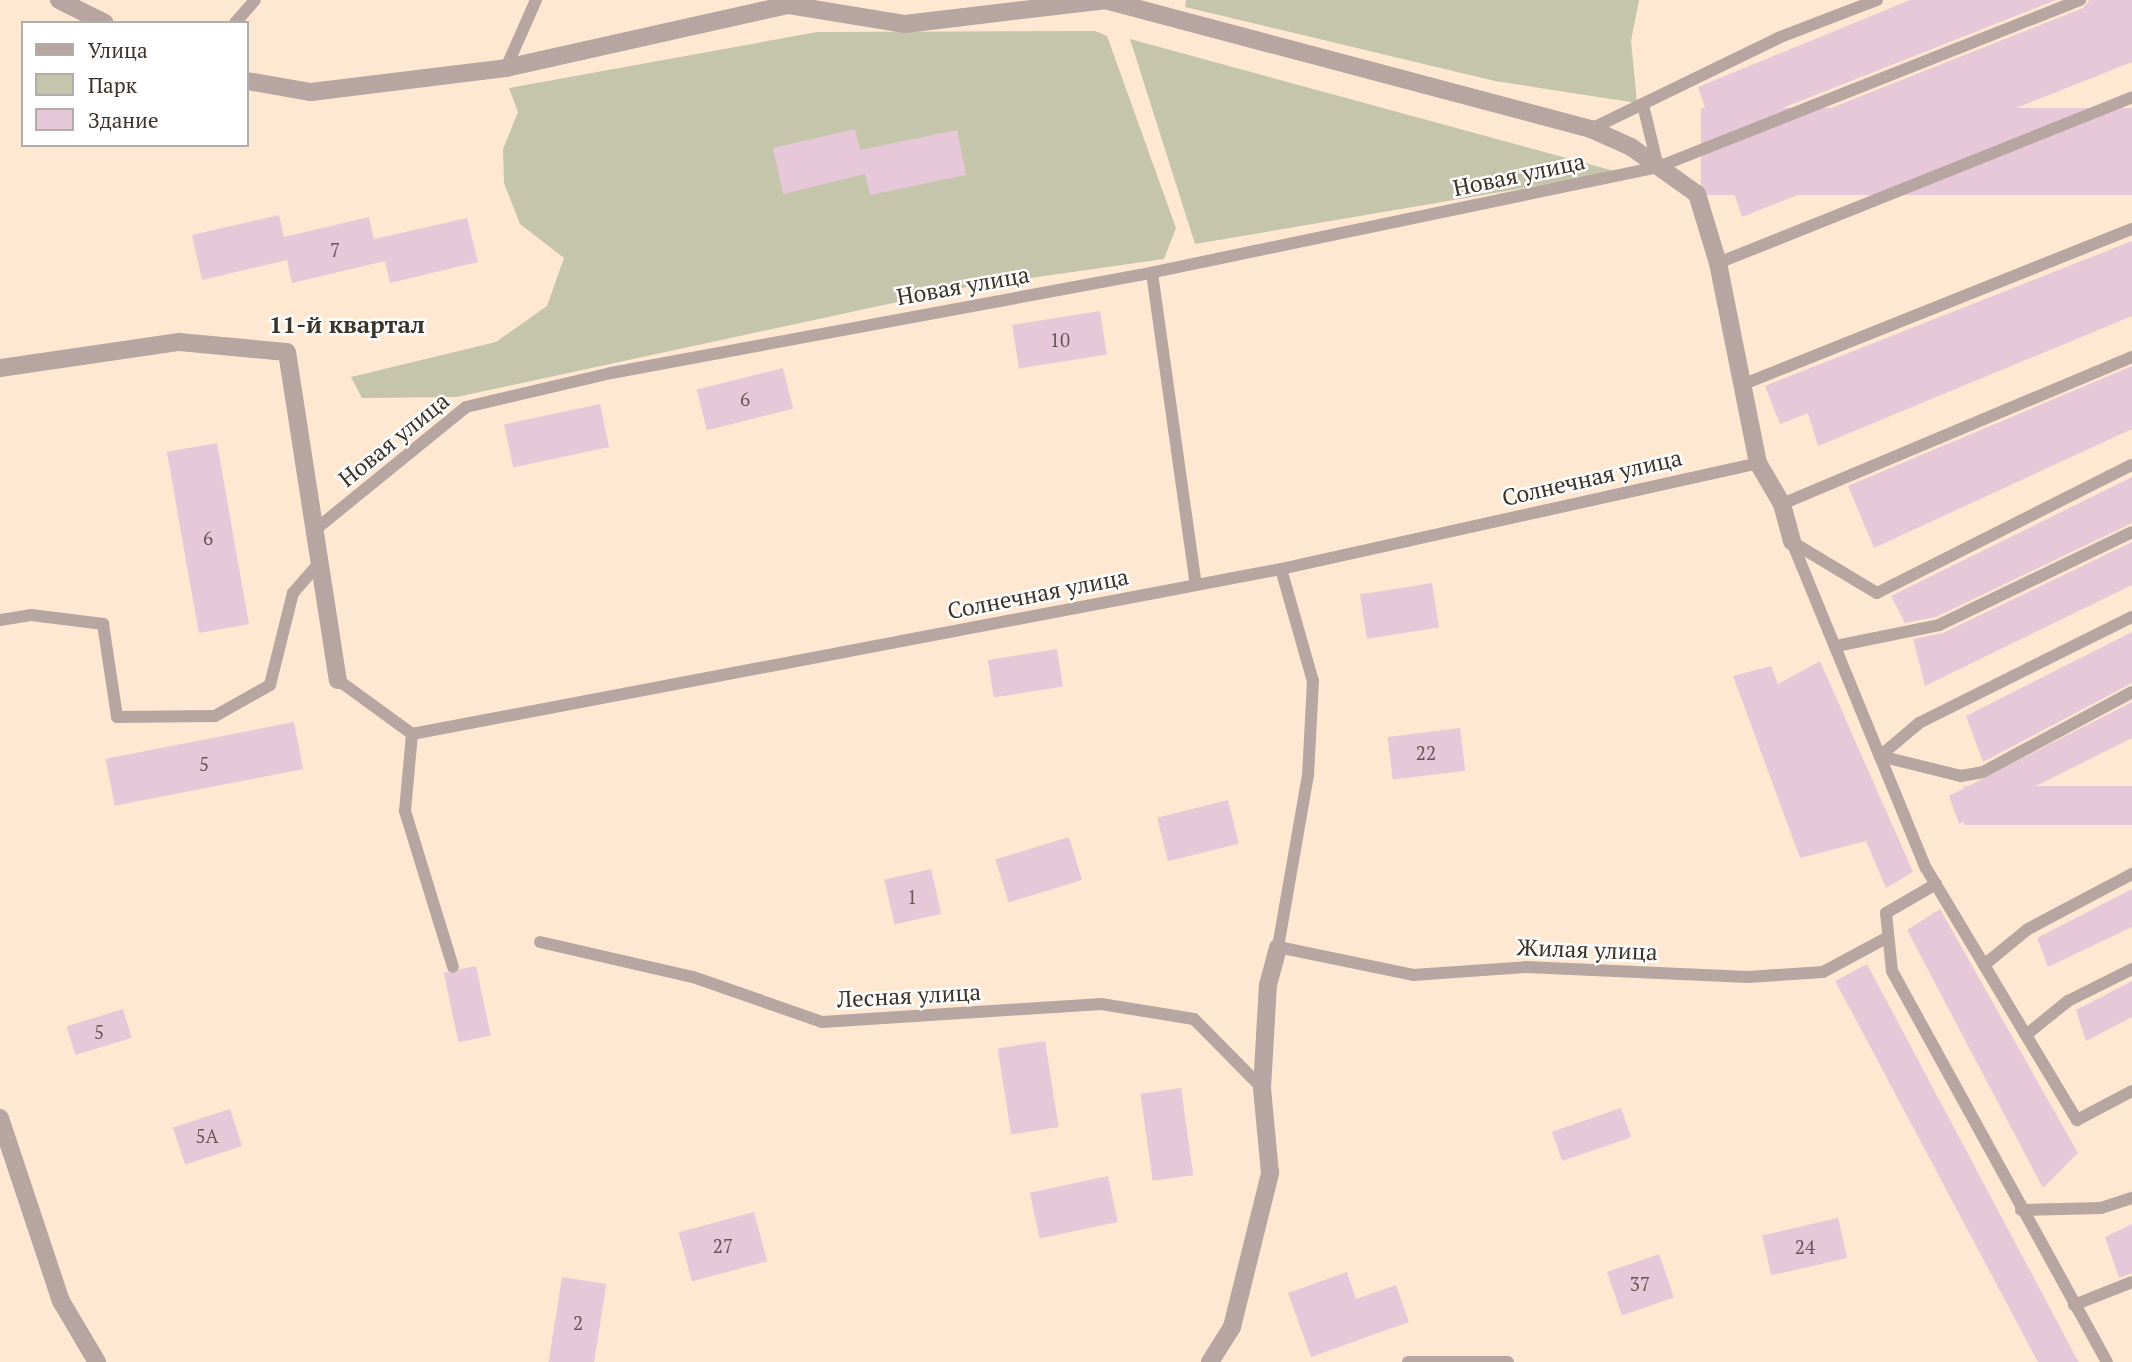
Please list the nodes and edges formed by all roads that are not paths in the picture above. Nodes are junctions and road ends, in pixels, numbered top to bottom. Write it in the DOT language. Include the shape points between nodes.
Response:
graph roads {
  1 [pos="59,0"];
  2 [pos="255,0"];
  3 [pos="536,0"];
  4 [pos="810,0"];
  5 [pos="1105,0"];
  6 [pos="1877,0"];
  7 [pos="2080,0"];
  8 [pos="789,5"];
  9 [pos="101,21"];
  10 [pos="237,21"];
  11 [pos="506,68"];
  12 [pos="248,81"];
  13 [pos="2132,97"];
  14 [pos="1643,105"];
  15 [pos="1591,129"];
  16 [pos="1658,167"];
  17 [pos="2132,229"];
  18 [pos="1718,262"];
  19 [pos="1152,273"];
  20 [pos="2132,356"];
  21 [pos="0,368"];
  22 [pos="1744,384"];
  23 [pos="1758,463"];
  24 [pos="2132,465"];
  25 [pos="1782,504"];
  26 [pos="316,530"];
  27 [pos="2132,531"];
  28 [pos="1792,542"];
  29 [pos="321,561"];
  30 [pos="1281,569"];
  31 [pos="1195,585"];
  32 [pos="2132,617"];
  33 [pos="0,620"];
  34 [pos="1836,646"];
  35 [pos="338,680"];
  36 [pos="2132,692"];
  37 [pos="412,734"];
  38 [pos="1880,756"];
  39 [pos="2132,874"];
  40 [pos="1936,884"];
  41 [pos="1888,937"];
  42 [pos="540,942"];
  43 [pos="1278,947"];
  44 [pos="1984,965"];
  45 [pos="453,967"];
  46 [pos="2132,969"];
  47 [pos="2026,1035"];
  48 [pos="1262,1088"];
  49 [pos="2132,1091"];
  50 [pos="0,1118"];
  51 [pos="2132,1198"];
  52 [pos="2021,1210"];
  53 [pos="2132,1282"];
  54 [pos="2074,1305"];
  55 [pos="97,1362"];
  56 [pos="1210,1362"];
  57 [pos="1408,1362"];
  58 [pos="1508,1362"];
  59 [pos="2107,1362"];
  1 -- 9 [label="street"];
  2 -- 10 [label="lane"];
  3 -- 11 [label="lane"];
  4 -- 8 [label="lane"];
  5 -- 8 [label="street" via="905,24"];
  5 -- 15 [label="street"];
  6 -- 14 [label="lane" via="1778,38"];
  7 -- 16 [label="lane, Новая улица"];
  8 -- 11 [label="street"];
  11 -- 12 [label="street" via="311,92"];
  13 -- 18 [label="lane"];
  14 -- 15 [label="lane"];
  14 -- 16 [label="lane"];
  15 -- 16 [label="street"];
  16 -- 18 [label="street" via="1697,194"];
  16 -- 19 [label="lane, Новая улица"];
  17 -- 22 [label="lane"];
  18 -- 22 [label="street"];
  19 -- 26 [label="lane, Новая улица" via="611,373 466,407"];
  19 -- 31 [label="lane"];
  20 -- 25 [label="lane"];
  21 -- 26 [label="street" via="178,342 287,352"];
  22 -- 23 [label="street"];
  23 -- 25 [label="street"];
  23 -- 30 [label="lane, Солнечная улица"];
  24 -- 28 [label="lane" via="1877,593"];
  25 -- 28 [label="street"];
  26 -- 29 [label="street"];
  27 -- 34 [label="lane" via="1939,625"];
  28 -- 34 [label="lane"];
  29 -- 33 [label="lane" via="293,593 270,685 215,716 117,717 103,624 31,615"];
  29 -- 35 [label="street"];
  30 -- 31 [label="lane, Солнечная улица"];
  30 -- 43 [label="lane" via="1313,681 1308,775"];
  31 -- 37 [label="lane, Солнечная улица"];
  32 -- 38 [label="lane" via="1919,723"];
  34 -- 38 [label="lane"];
  35 -- 37 [label="lane"];
  36 -- 38 [label="lane" via="1983,772 1961,776"];
  37 -- 45 [label="lane" via="405,811"];
  38 -- 40 [label="lane"];
  39 -- 44 [label="lane" via="2028,929"];
  40 -- 41 [label="lane" via="1885,913"];
  40 -- 44 [label="lane"];
  41 -- 43 [label="lane, Жилая улица" via="1822,972 1748,977 1526,967 1413,975"];
  41 -- 52 [label="lane" via="1892,971"];
  42 -- 48 [label="lane, Лесная улица" via="693,977 822,1022 1101,1004 1194,1019"];
  43 -- 48 [label="street" via="1268,985"];
  44 -- 47 [label="lane"];
  46 -- 47 [label="lane" via="2068,1001"];
  47 -- 49 [label="lane" via="2077,1120"];
  48 -- 56 [label="street" via="1270,1172 1232,1327"];
  50 -- 55 [label="street" via="61,1301"];
  51 -- 52 [label="lane" via="2101,1208"];
  52 -- 54 [label="lane"];
  53 -- 54 [label="lane"];
  54 -- 59 [label="lane"];
  57 -- 58 [label="lane"];
}
